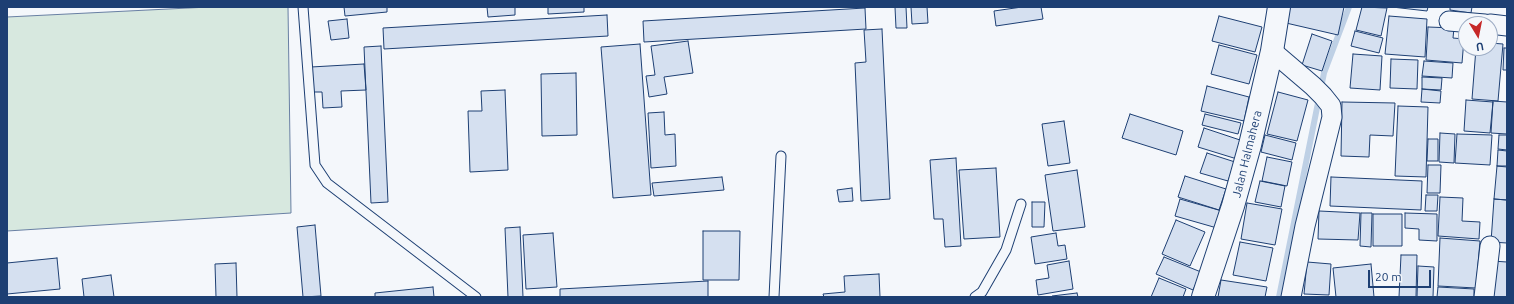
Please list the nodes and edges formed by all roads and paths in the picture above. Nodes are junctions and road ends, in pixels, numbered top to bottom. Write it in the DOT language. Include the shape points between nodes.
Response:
graph roads {
  1 [pos="303,7"];
  2 [pos="1279,7"];
  3 [pos="1449,21"];
  4 [pos="1458,22"];
  5 [pos="1272,51"];
  6 [pos="781,156"];
  7 [pos="1021,204"];
  8 [pos="1490,246"];
  9 [pos="476,297"];
  10 [pos="774,297"];
  11 [pos="975,297"];
  12 [pos="1203,297"];
  13 [pos="1291,297"];
  14 [pos="1484,297"];
  1 -- 9 [label="lane" via="315,165 326,183"];
  2 -- 5 [label="main road, Jalan Halmahera"];
  3 -- 4 [label="street"];
  5 -- 12 [label="main road, Jalan Halmahera" via="1234,206"];
  5 -- 13 [label="street" via="1318,91 1331,106 1332,116 1305,226"];
  6 -- 10 [label="lane"];
  7 -- 11 [label="lane" via="1006,250 982,292"];
  8 -- 14 [label="street"];
}
